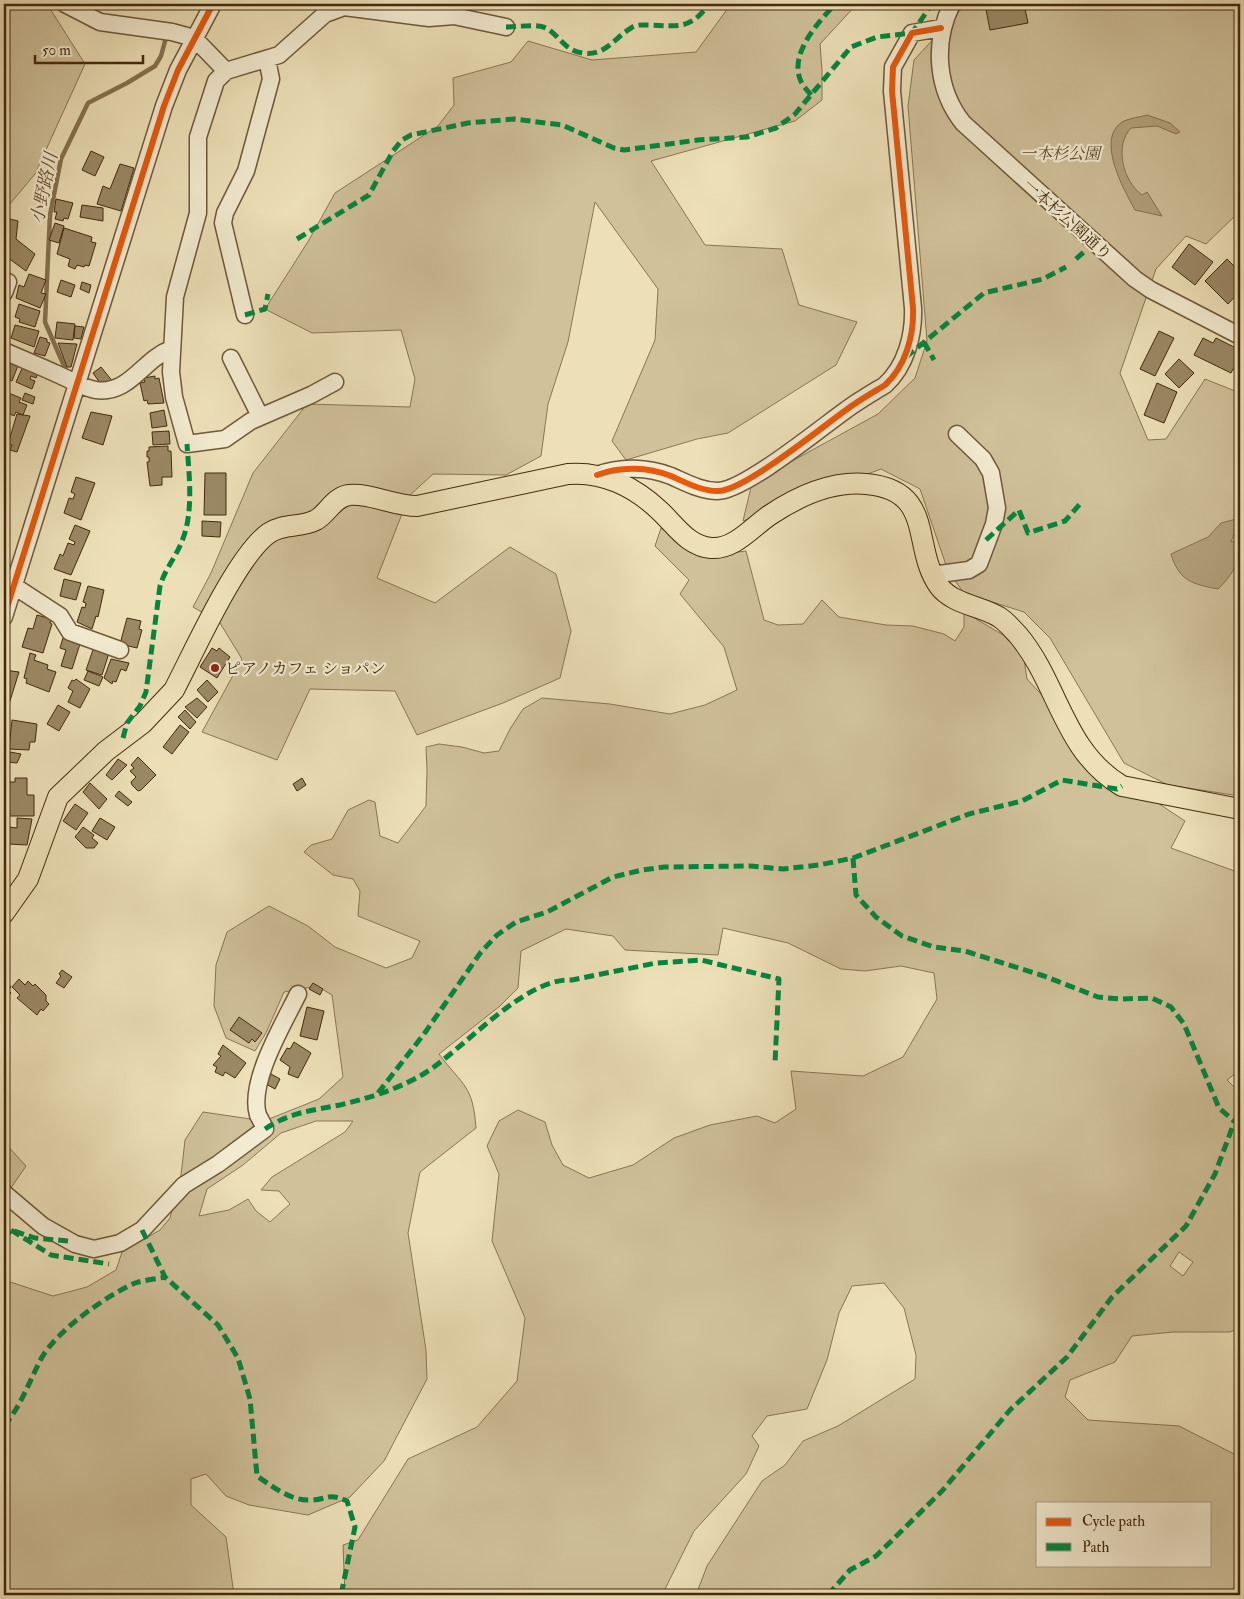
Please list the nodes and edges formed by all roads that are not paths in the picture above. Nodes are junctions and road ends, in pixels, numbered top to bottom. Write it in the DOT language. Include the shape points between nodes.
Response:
graph roads {
  1 [pos="66,4"];
  2 [pos="213,4"];
  3 [pos="952,4"];
  4 [pos="506,27"];
  5 [pos="941,28"];
  6 [pos="194,38"];
  7 [pos="268,58"];
  8 [pos="226,71"];
  9 [pos="245,315"];
  10 [pos="1237,330"];
  11 [pos="171,349"];
  12 [pos="4,351"];
  13 [pos="231,358"];
  14 [pos="335,382"];
  15 [pos="77,385"];
  16 [pos="260,416"];
  17 [pos="957,434"];
  18 [pos="597,476"];
  19 [pos="932,575"];
  20 [pos="14,586"];
  21 [pos="4,617"];
  22 [pos="120,650"];
  23 [pos="1240,809"];
  24 [pos="4,912"];
  25 [pos="298,994"];
  26 [pos="4,1193"];
  1 -- 6 [label="street" via="100,22"];
  2 -- 6 [label="street"];
  3 -- 5 [label="street, 一本杉公園通り"];
  4 -- 7 [label="street" via="454,16 429,18 344,7 325,14 279,55"];
  5 -- 10 [label="street, 一本杉公園通り" via="943,85 953,111 972,134 1006,156 1135,279 1151,290"];
  5 -- 18 [label="street" via="912,33 893,68 893,101 913,317 912,331 899,368 884,384 775,461 730,488 703,490 658,471 641,469 611,470"];
  6 -- 8 [label="street"];
  6 -- 15 [label="street" via="164,106"];
  7 -- 8 [label="street"];
  7 -- 9 [label="street" via="271,80 246,171 223,223"];
  8 -- 11 [label="street" via="216,81 198,137 198,213 176,297"];
  11 -- 15 [label="street" via="148,362 120,386 106,391"];
  11 -- 16 [label="street" via="174,397 187,444 225,439"];
  12 -- 15 [label="street" via="60,374"];
  13 -- 16 [label="street"];
  14 -- 16 [label="street" via="312,396"];
  15 -- 20 [label="street"];
  17 -- 19 [label="street" via="983,459 991,473 997,508 979,564 969,570"];
  18 -- 19 [label="main road" via="638,492 686,538 713,548 735,541 776,511 820,491 850,484 876,486 901,496 913,509"];
  18 -- 24 [label="main road" via="581,473 555,476 417,506 350,495 335,501 315,520 287,525 268,534 233,579 167,699 58,797 28,879"];
  19 -- 23 [label="main road" via="944,593 1001,618 1019,637 1081,749 1109,778 1122,786"];
  20 -- 21 [label="street"];
  20 -- 22 [label="street" via="60,616 70,632"];
  25 -- 26 [label="street" via="260,1077 258,1114 265,1129 184,1186 142,1230 120,1243 94,1249 75,1244 43,1226"];
}
